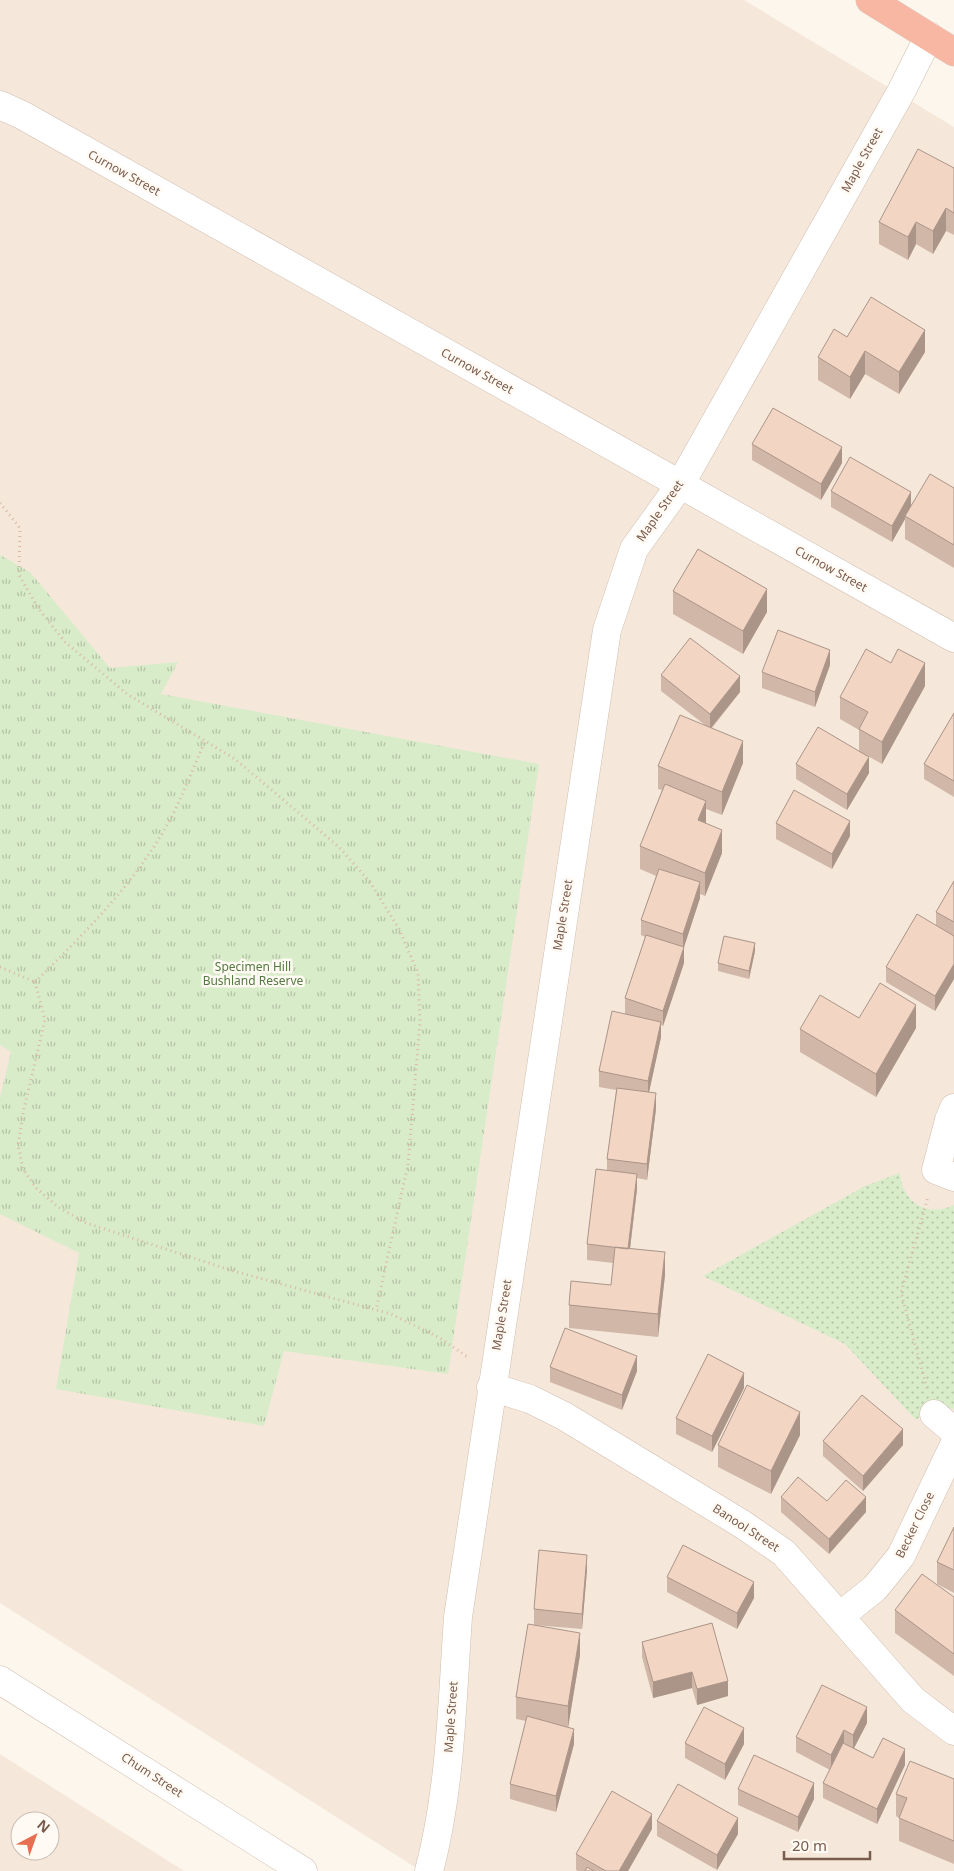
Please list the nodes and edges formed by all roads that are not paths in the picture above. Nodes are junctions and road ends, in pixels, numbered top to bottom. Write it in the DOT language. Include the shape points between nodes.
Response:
graph roads {
  1 [pos="870,0"];
  2 [pos="929,36"];
  3 [pos="954,52"];
  4 [pos="0,105"];
  5 [pos="680,485"];
  6 [pos="954,638"];
  7 [pos="954,1108"];
  8 [pos="945,1173"];
  9 [pos="492,1381"];
  10 [pos="954,1445"];
  11 [pos="840,1616"];
  12 [pos="0,1680"];
  13 [pos="954,1731"];
  14 [pos="303,1871"];
  15 [pos="429,1871"];
  1 -- 2 [label="highway"];
  2 -- 3 [label="highway"];
  2 -- 5 [label="street, Maple Street"];
  4 -- 5 [label="street, Curnow Street"];
  5 -- 6 [label="street, Curnow Street"];
  5 -- 9 [label="street, Maple Street" via="639,540 617,599 603,652"];
  7 -- 8 [label="street" via="949,1120"];
  9 -- 11 [label="street, Banool Street" via="564,1416 767,1540 803,1571"];
  9 -- 15 [label="street, Maple Street" via="458,1617 449,1751"];
  10 -- 11 [label="street, Becker Close" via="901,1556 875,1588"];
  11 -- 13 [label="street, Banool Street" via="913,1700"];
  12 -- 14 [label="street, Chum Street"];
}
